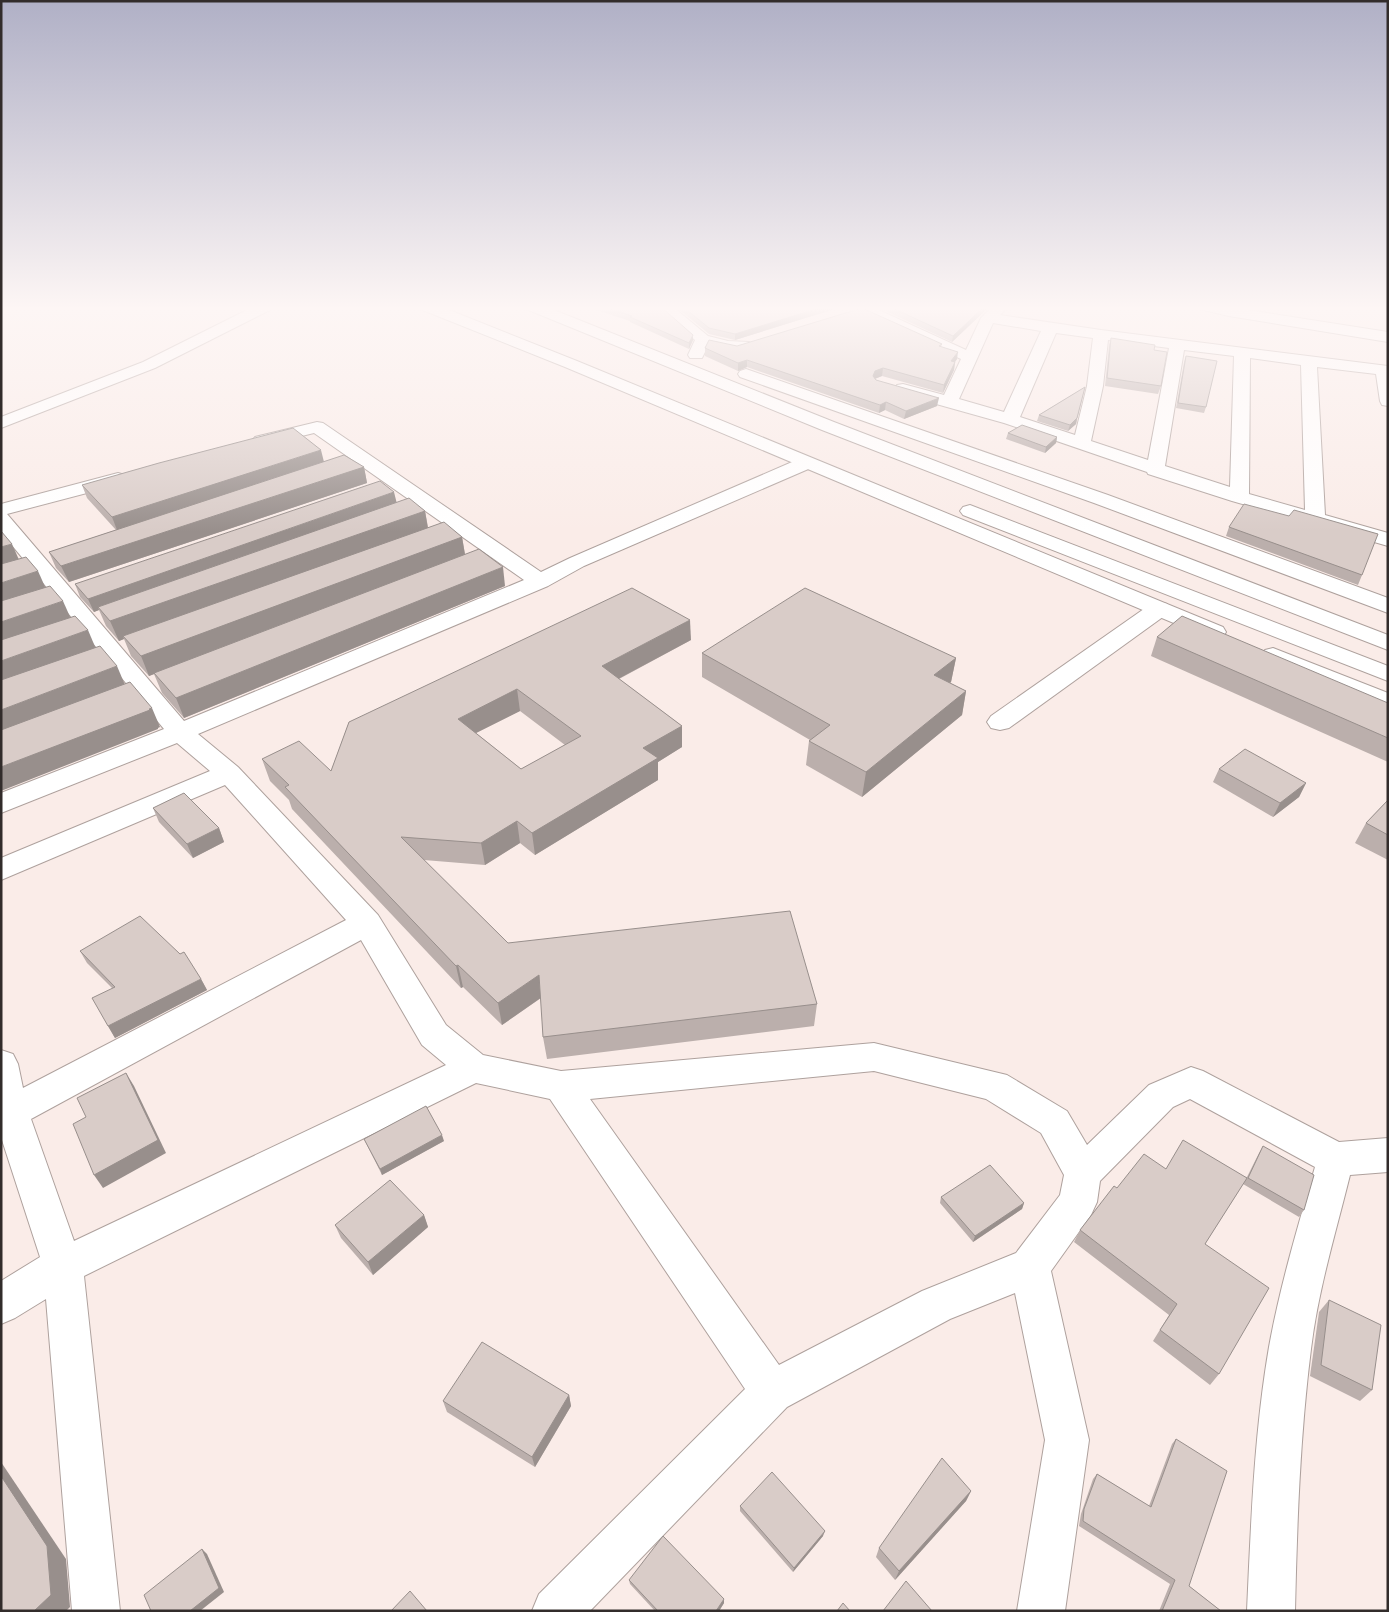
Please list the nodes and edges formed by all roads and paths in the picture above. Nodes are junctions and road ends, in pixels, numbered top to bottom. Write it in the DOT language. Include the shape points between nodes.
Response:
graph roads {
  1 [pos="107,381"];
  2 [pos="612,381"];
  3 [pos="655,381"];
  4 [pos="716,381"];
  5 [pos="767,381"];
  6 [pos="960,381"];
  7 [pos="1027,381"];
  8 [pos="1096,381"];
  9 [pos="1171,381"];
  10 [pos="1241,381"];
  11 [pos="1310,381"];
  12 [pos="1387,381"];
  13 [pos="882,383"];
  14 [pos="1388,401"];
  15 [pos="950,402"];
  16 [pos="1010,419"];
  17 [pos="1,423"];
  18 [pos="1082,443"];
  19 [pos="240,447"];
  20 [pos="360,457"];
  21 [pos="806,463"];
  22 [pos="342,464"];
  23 [pos="1155,470"];
  24 [pos="135,474"];
  25 [pos="925,492"];
  26 [pos="1239,497"];
  27 [pos="904,504"];
  28 [pos="1,510"];
  29 [pos="1,519"];
  30 [pos="1314,519"];
  31 [pos="460,526"];
  32 [pos="432,536"];
  33 [pos="1388,540"];
  34 [pos="9,541"];
  35 [pos="498,552"];
  36 [pos="470,563"];
  37 [pos="540,581"];
  38 [pos="1388,606"];
  39 [pos="1159,609"];
  40 [pos="1232,639"];
  41 [pos="1388,643"];
  42 [pos="1260,650"];
  43 [pos="1388,674"];
  44 [pos="1388,702"];
  45 [pos="1000,722"];
  46 [pos="180,732"];
  47 [pos="229,773"];
  48 [pos="1,804"];
  49 [pos="1,870"];
  50 [pos="367,923"];
  51 [pos="1,1064"];
  52 [pos="474,1068"];
  53 [pos="561,1086"];
  54 [pos="11,1112"];
  55 [pos="1388,1155"];
  56 [pos="1336,1159"];
  57 [pos="1083,1173"];
  58 [pos="63,1266"];
  59 [pos="1030,1267"];
  60 [pos="1,1304"];
  61 [pos="772,1392"];
  62 [pos="96,1611"];
  63 [pos="556,1611"];
  64 [pos="1040,1611"];
  65 [pos="1271,1611"];
  1 -- 17 [label="street"];
  2 -- 21 [label="street"];
  3 -- 25 [label="street"];
  4 -- 41 [label="street"];
  5 -- 38 [label="street" via="1101,499"];
  6 -- 15 [label="street"];
  7 -- 16 [label="street"];
  8 -- 18 [label="street"];
  9 -- 23 [label="street"];
  10 -- 26 [label="street"];
  11 -- 30 [label="street"];
  12 -- 14 [label="street"];
  13 -- 15 [label="street"];
  15 -- 16 [label="street"];
  16 -- 18 [label="street"];
  18 -- 23 [label="street"];
  19 -- 20 [label="street" via="316,427"];
  20 -- 22 [label="street"];
  20 -- 31 [label="street" via="386,484 416,505"];
  21 -- 27 [label="street"];
  21 -- 37 [label="street"];
  23 -- 26 [label="street"];
  24 -- 28 [label="street"];
  25 -- 27 [label="street"];
  25 -- 43 [label="street"];
  26 -- 30 [label="street"];
  27 -- 39 [label="street"];
  29 -- 34 [label="street"];
  30 -- 33 [label="street"];
  31 -- 32 [label="street"];
  31 -- 35 [label="street"];
  34 -- 46 [label="street" via="39,565"];
  35 -- 36 [label="street"];
  35 -- 37 [label="street"];
  37 -- 46 [label="street"];
  39 -- 40 [label="street"];
  39 -- 45 [label="street"];
  42 -- 44 [label="street"];
  46 -- 47 [label="street"];
  46 -- 48 [label="street"];
  47 -- 49 [label="street"];
  47 -- 50 [label="street"];
  50 -- 52 [label="street" via="434,1035"];
  50 -- 54 [label="street"];
  51 -- 54 [label="street"];
  52 -- 53 [label="street"];
  52 -- 58 [label="street"];
  53 -- 57 [label="street" via="874,1057 995,1086 1054,1122"];
  53 -- 61 [label="street"];
  54 -- 58 [label="street"];
  55 -- 56 [label="street"];
  56 -- 57 [label="street" via="1191,1082 1161,1096"];
  56 -- 65 [label="street" via="1308,1262 1290,1347 1276,1474"];
  57 -- 59 [label="street" via="1078,1202"];
  58 -- 60 [label="street"];
  58 -- 62 [label="street"];
  59 -- 61 [label="street" via="936,1305"];
  59 -- 64 [label="street" via="1067,1440"];
  61 -- 63 [label="street"];
}
